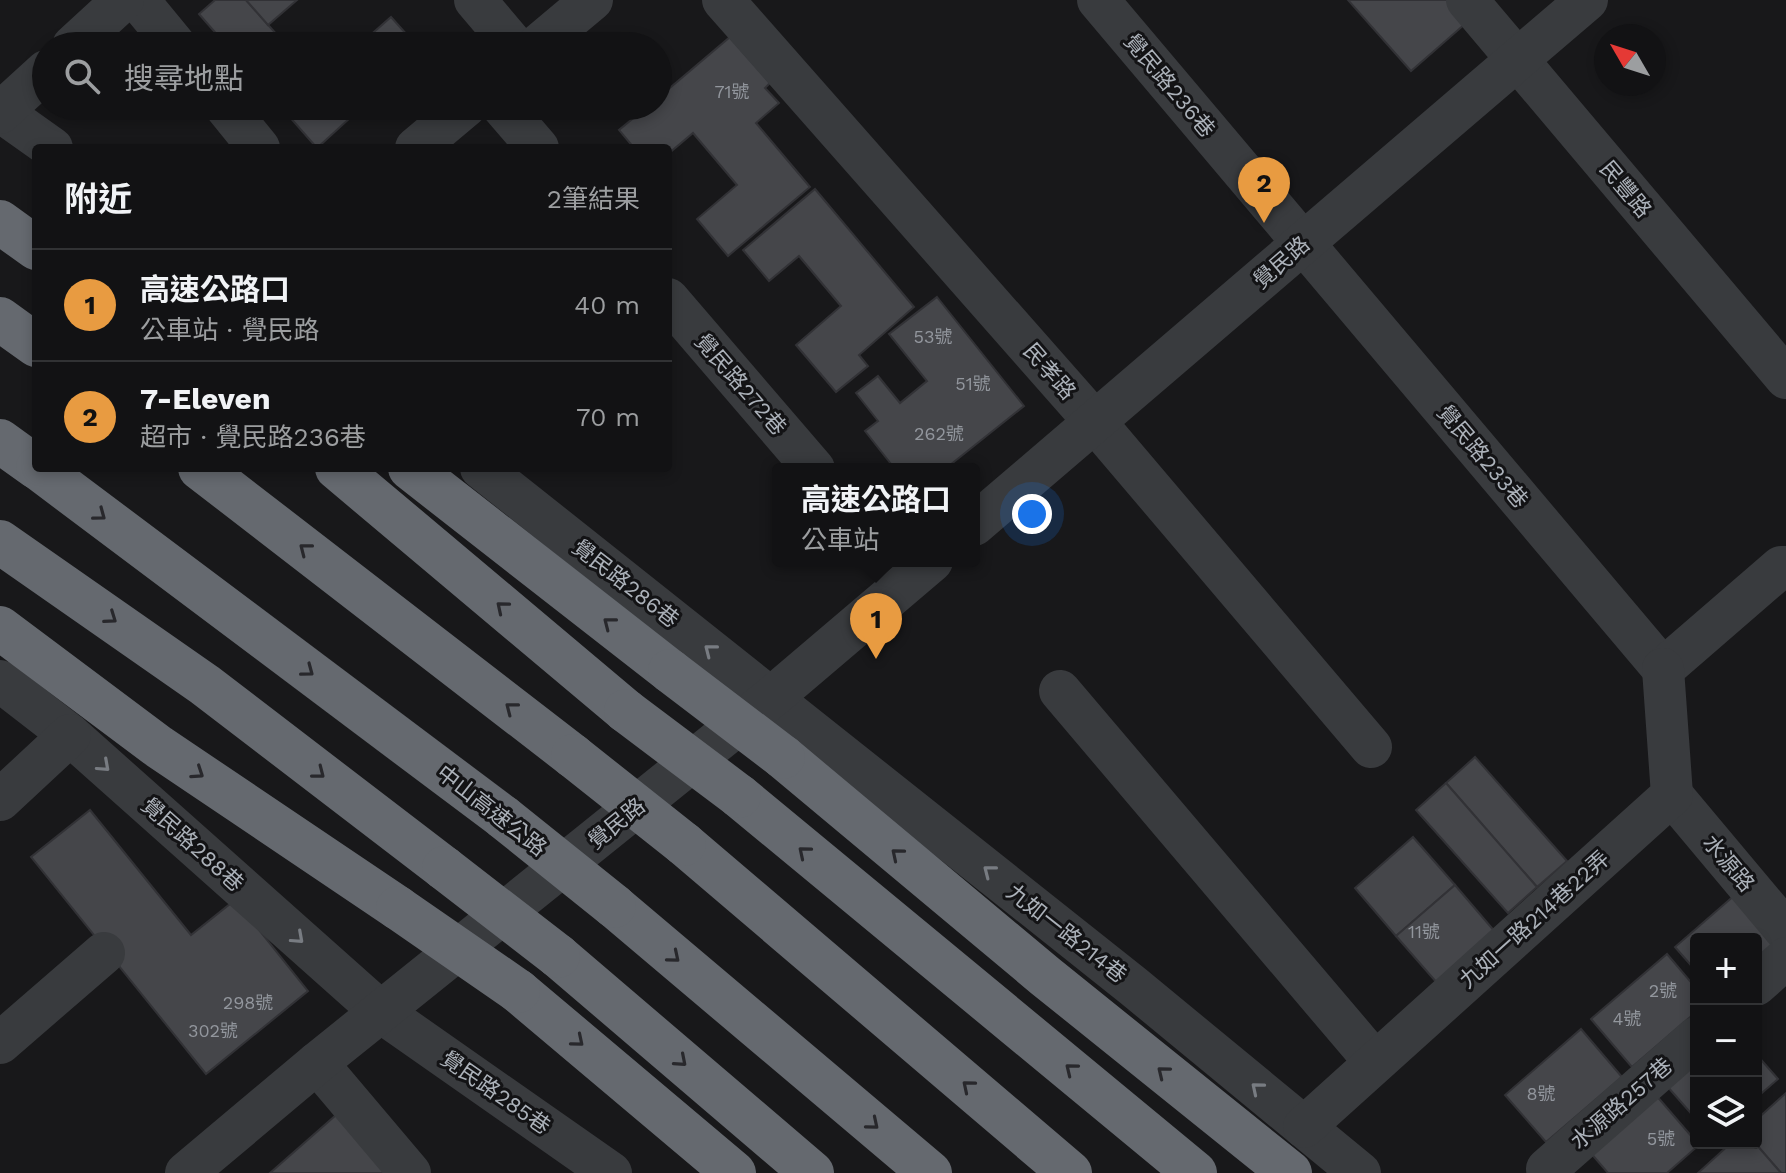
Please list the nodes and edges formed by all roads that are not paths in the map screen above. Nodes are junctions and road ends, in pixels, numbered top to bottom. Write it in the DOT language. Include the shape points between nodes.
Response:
graph roads {
  1 [pos="123,0"];
  2 [pos="138,0"];
  3 [pos="475,0"];
  4 [pos="592,0"];
  5 [pos="723,0"];
  6 [pos="1098,0"];
  7 [pos="1467,0"];
  8 [pos="1587,0"];
  9 [pos="88,32"];
  10 [pos="164,32"];
  11 [pos="502,32"];
  12 [pos="554,32"];
  13 [pos="1517,60"];
  14 [pos="32,83"];
  15 [pos="0,112"];
  16 [pos="236,120"];
  17 [pos="449,120"];
  18 [pos="514,120"];
  19 [pos="46,144"];
  20 [pos="256,144"];
  21 [pos="421,144"];
  22 [pos="535,144"];
  23 [pos="0,208"];
  24 [pos="0,222"];
  25 [pos="32,223"];
  26 [pos="1303,243"];
  27 [pos="32,245"];
  28 [pos="672,304"];
  29 [pos="0,319"];
  30 [pos="32,342"];
  31 [pos="1786,378"];
  32 [pos="1095,422"];
  33 [pos="0,441"];
  34 [pos="32,463"];
  35 [pos="809,463"];
  36 [pos="44,472"];
  37 [pos="205,472"];
  38 [pos="342,472"];
  39 [pos="415,472"];
  40 [pos="486,472"];
  41 [pos="980,520"];
  42 [pos="0,542"];
  43 [pos="911,567"];
  44 [pos="1786,567"];
  45 [pos="0,628"];
  46 [pos="1663,669"];
  47 [pos="0,681"];
  48 [pos="1060,691"];
  49 [pos="771,698"];
  50 [pos="70,735"];
  51 [pos="1371,747"];
  52 [pos="1672,795"];
  53 [pos="0,800"];
  54 [pos="1786,931"];
  55 [pos="104,953"];
  56 [pos="1786,959"];
  57 [pos="1762,980"];
  58 [pos="381,1012"];
  59 [pos="0,1043"];
  60 [pos="1690,1043"];
  61 [pos="1375,1062"];
  62 [pos="317,1063"];
  63 [pos="1304,1127"];
  64 [pos="1547,1169"];
  65 [pos="186,1173"];
  66 [pos="410,1173"];
  67 [pos="611,1173"];
  68 [pos="734,1173"];
  69 [pos="812,1173"];
  70 [pos="930,1173"];
  71 [pos="1070,1173"];
  72 [pos="1195,1173"];
  73 [pos="1290,1173"];
  74 [pos="1360,1173"];
  1 -- 9 [label="street"];
  2 -- 10 [label="street"];
  3 -- 11 [label="street"];
  4 -- 12 [label="street"];
  5 -- 32 [label="street, 民孝路"];
  6 -- 26 [label="street, 覺民路236巷"];
  7 -- 13 [label="street, 民豐路"];
  8 -- 13 [label="street, 覺民路"];
  13 -- 26 [label="street, 覺民路"];
  13 -- 31 [label="street, 民豐路"];
  14 -- 15 [label="street"];
  15 -- 19 [label="street"];
  16 -- 20 [label="street"];
  17 -- 21 [label="street"];
  18 -- 22 [label="street"];
  23 -- 25 [label="highway"];
  24 -- 27 [label="highway"];
  26 -- 32 [label="street, 覺民路"];
  26 -- 46 [label="street, 覺民路233巷"];
  28 -- 35 [label="street, 覺民路272巷"];
  29 -- 30 [label="highway"];
  32 -- 41 [label="street, 覺民路"];
  32 -- 51 [label="street, 民孝路"];
  33 -- 34 [label="highway, 中山高速公路"];
  36 -- 70 [label="highway, 中山高速公路, one-way, bridge" via="503,817"];
  71 -- 37 [label="highway, one-way, bridge" via="684,844"];
  72 -- 38 [label="highway, one-way, bridge" via="739,796 626,711"];
  73 -- 39 [label="highway, one-way, bridge" via="783,757"];
  49 -- 40 [label="street, 覺民路286巷, one-way"];
  42 -- 69 [label="highway, one-way, bridge" via="205,685 558,956"];
  43 -- 49 [label="street, 覺民路"];
  44 -- 46 [label="street"];
  45 -- 68 [label="highway, one-way, bridge" via="159,747 518,991"];
  46 -- 52 [label="street"];
  47 -- 50 [label="street, 覺民路288巷"];
  48 -- 61 [label="street"];
  49 -- 58 [label="street, 覺民路"];
  63 -- 49 [label="street, 九如一路214巷, one-way"];
  50 -- 53 [label="street"];
  50 -- 58 [label="street, 覺民路288巷, one-way"];
  52 -- 54 [label="street, 水源路"];
  52 -- 61 [label="street, 九如一路214巷22弄"];
  55 -- 59 [label="street"];
  56 -- 57 [label="street"];
  58 -- 62 [label="street, 覺民路"];
  58 -- 67 [label="street, 覺民路285巷"];
  60 -- 64 [label="street, 水源路257巷"];
  61 -- 63 [label="street, 九如一路214巷22弄"];
  62 -- 65 [label="street, 覺民路"];
  62 -- 66 [label="street"];
  63 -- 74 [label="street, 九如一路214巷"];
}
